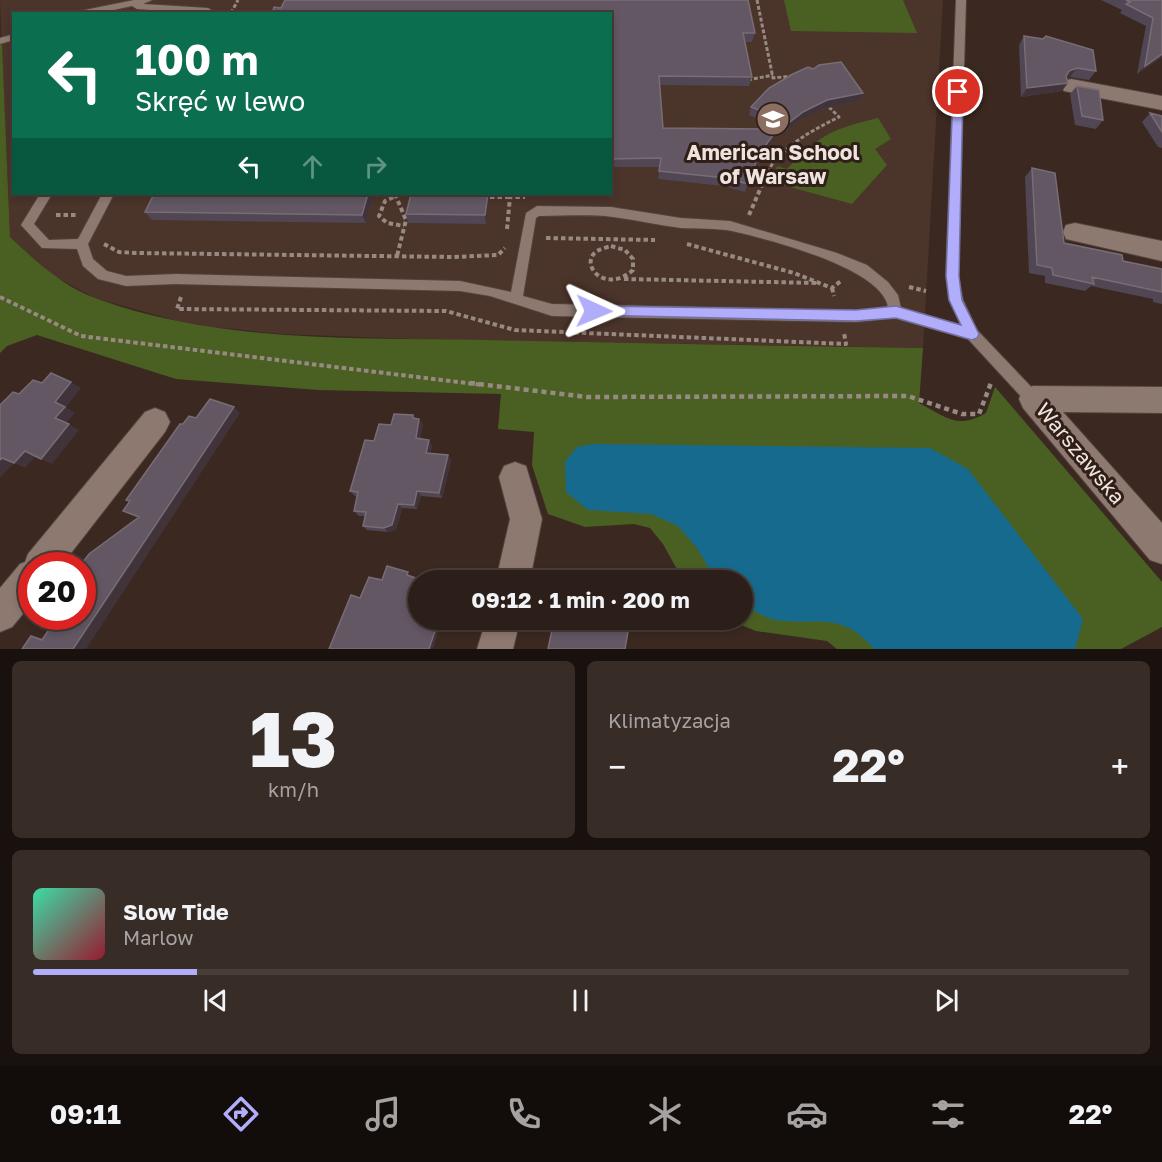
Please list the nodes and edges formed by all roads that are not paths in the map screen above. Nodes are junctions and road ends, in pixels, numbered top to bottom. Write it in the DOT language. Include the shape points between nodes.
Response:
graph roads {
  1 [pos="147,0"];
  2 [pos="214,0"];
  3 [pos="961,0"];
  4 [pos="124,6"];
  5 [pos="176,9"];
  6 [pos="97,12"];
  7 [pos="138,12"];
  8 [pos="170,12"];
  9 [pos="207,12"];
  10 [pos="1071,86"];
  11 [pos="1162,103"];
  12 [pos="45,195"];
  13 [pos="107,195"];
  14 [pos="1074,232"];
  15 [pos="82,244"];
  16 [pos="1162,251"];
  17 [pos="516,299"];
  18 [pos="896,312"];
  19 [pos="972,334"];
  20 [pos="1033,399"];
  21 [pos="1162,400"];
  22 [pos="155,422"];
  23 [pos="515,477"];
  24 [pos="1162,548"];
  25 [pos="51,552"];
  26 [pos="515,570"];
  27 [pos="18,593"];
  28 [pos="0,615"];
  29 [pos="500,630"];
  30 [pos="495,649"];
  1 -- 4 [label="lane"];
  2 -- 9 [label="lane"];
  3 -- 19 [label="lane" via="952,276 956,300"];
  4 -- 5 [label="lane"];
  4 -- 6 [label="lane"];
  4 -- 7 [label="lane"];
  5 -- 8 [label="lane"];
  5 -- 9 [label="lane"];
  10 -- 11 [label="street"];
  12 -- 15 [label="lane" via="27,225 46,245"];
  13 -- 15 [label="lane"];
  14 -- 16 [label="street"];
  15 -- 17 [label="lane" via="87,262 103,275 126,280 460,286"];
  17 -- 18 [label="lane" via="552,310 849,316"];
  17 -- 18 [label="lane" via="530,216 537,211 611,212 730,226 837,258 862,269 883,286 893,299"];
  18 -- 19 [label="lane"];
  19 -- 20 [label="lane"];
  20 -- 21 [label="street, Warszawska"];
  20 -- 24 [label="street, Warszawska"];
  22 -- 25 [label="street"];
  23 -- 26 [label="street" via="526,519"];
  27 -- 28 [label="street"];
  29 -- 30 [label="street"];
}
